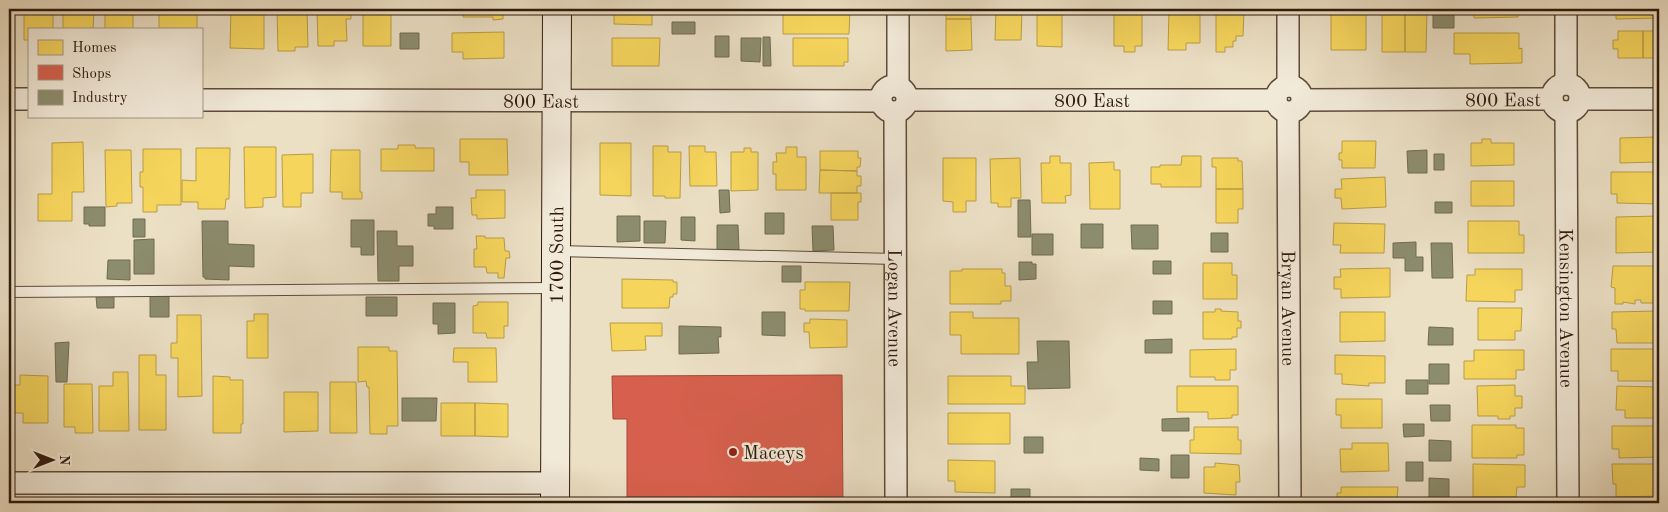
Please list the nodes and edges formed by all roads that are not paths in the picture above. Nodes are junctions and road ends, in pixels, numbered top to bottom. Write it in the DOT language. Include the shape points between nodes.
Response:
graph roads {
  1 [pos="557,9"];
  2 [pos="898,9"];
  3 [pos="1288,9"];
  4 [pos="1566,9"];
  5 [pos="9,99"];
  6 [pos="28,99"];
  7 [pos="1566,99"];
  8 [pos="1659,99"];
  9 [pos="202,100"];
  10 [pos="557,100"];
  11 [pos="895,100"];
  12 [pos="1289,100"];
  13 [pos="556,251"];
  14 [pos="896,259"];
  15 [pos="556,288"];
  16 [pos="9,292"];
  17 [pos="9,483"];
  18 [pos="555,493"];
  19 [pos="896,503"];
  20 [pos="1290,503"];
  21 [pos="1568,503"];
  1 -- 10 [label="street, 1700 South"];
  2 -- 11 [label="street, Logan Avenue"];
  3 -- 12 [label="street, Bryan Avenue"];
  4 -- 7 [label="street, Kensington Avenue"];
  5 -- 6 [label="street"];
  7 -- 8 [label="street, 800 East"];
  7 -- 12 [label="street, 800 East"];
  7 -- 21 [label="street, Kensington Avenue"];
  9 -- 10 [label="street, 800 East"];
  10 -- 11 [label="street, 800 East"];
  10 -- 13 [label="street, 1700 South"];
  11 -- 12 [label="street, 800 East"];
  11 -- 14 [label="street, Logan Avenue"];
  12 -- 20 [label="street, Bryan Avenue"];
  13 -- 14 [label="lane"];
  13 -- 15 [label="street, 1700 South"];
  14 -- 19 [label="street, Logan Avenue"];
  15 -- 16 [label="lane"];
  15 -- 18 [label="street, 1700 South"];
  17 -- 18 [label="street"];
}
